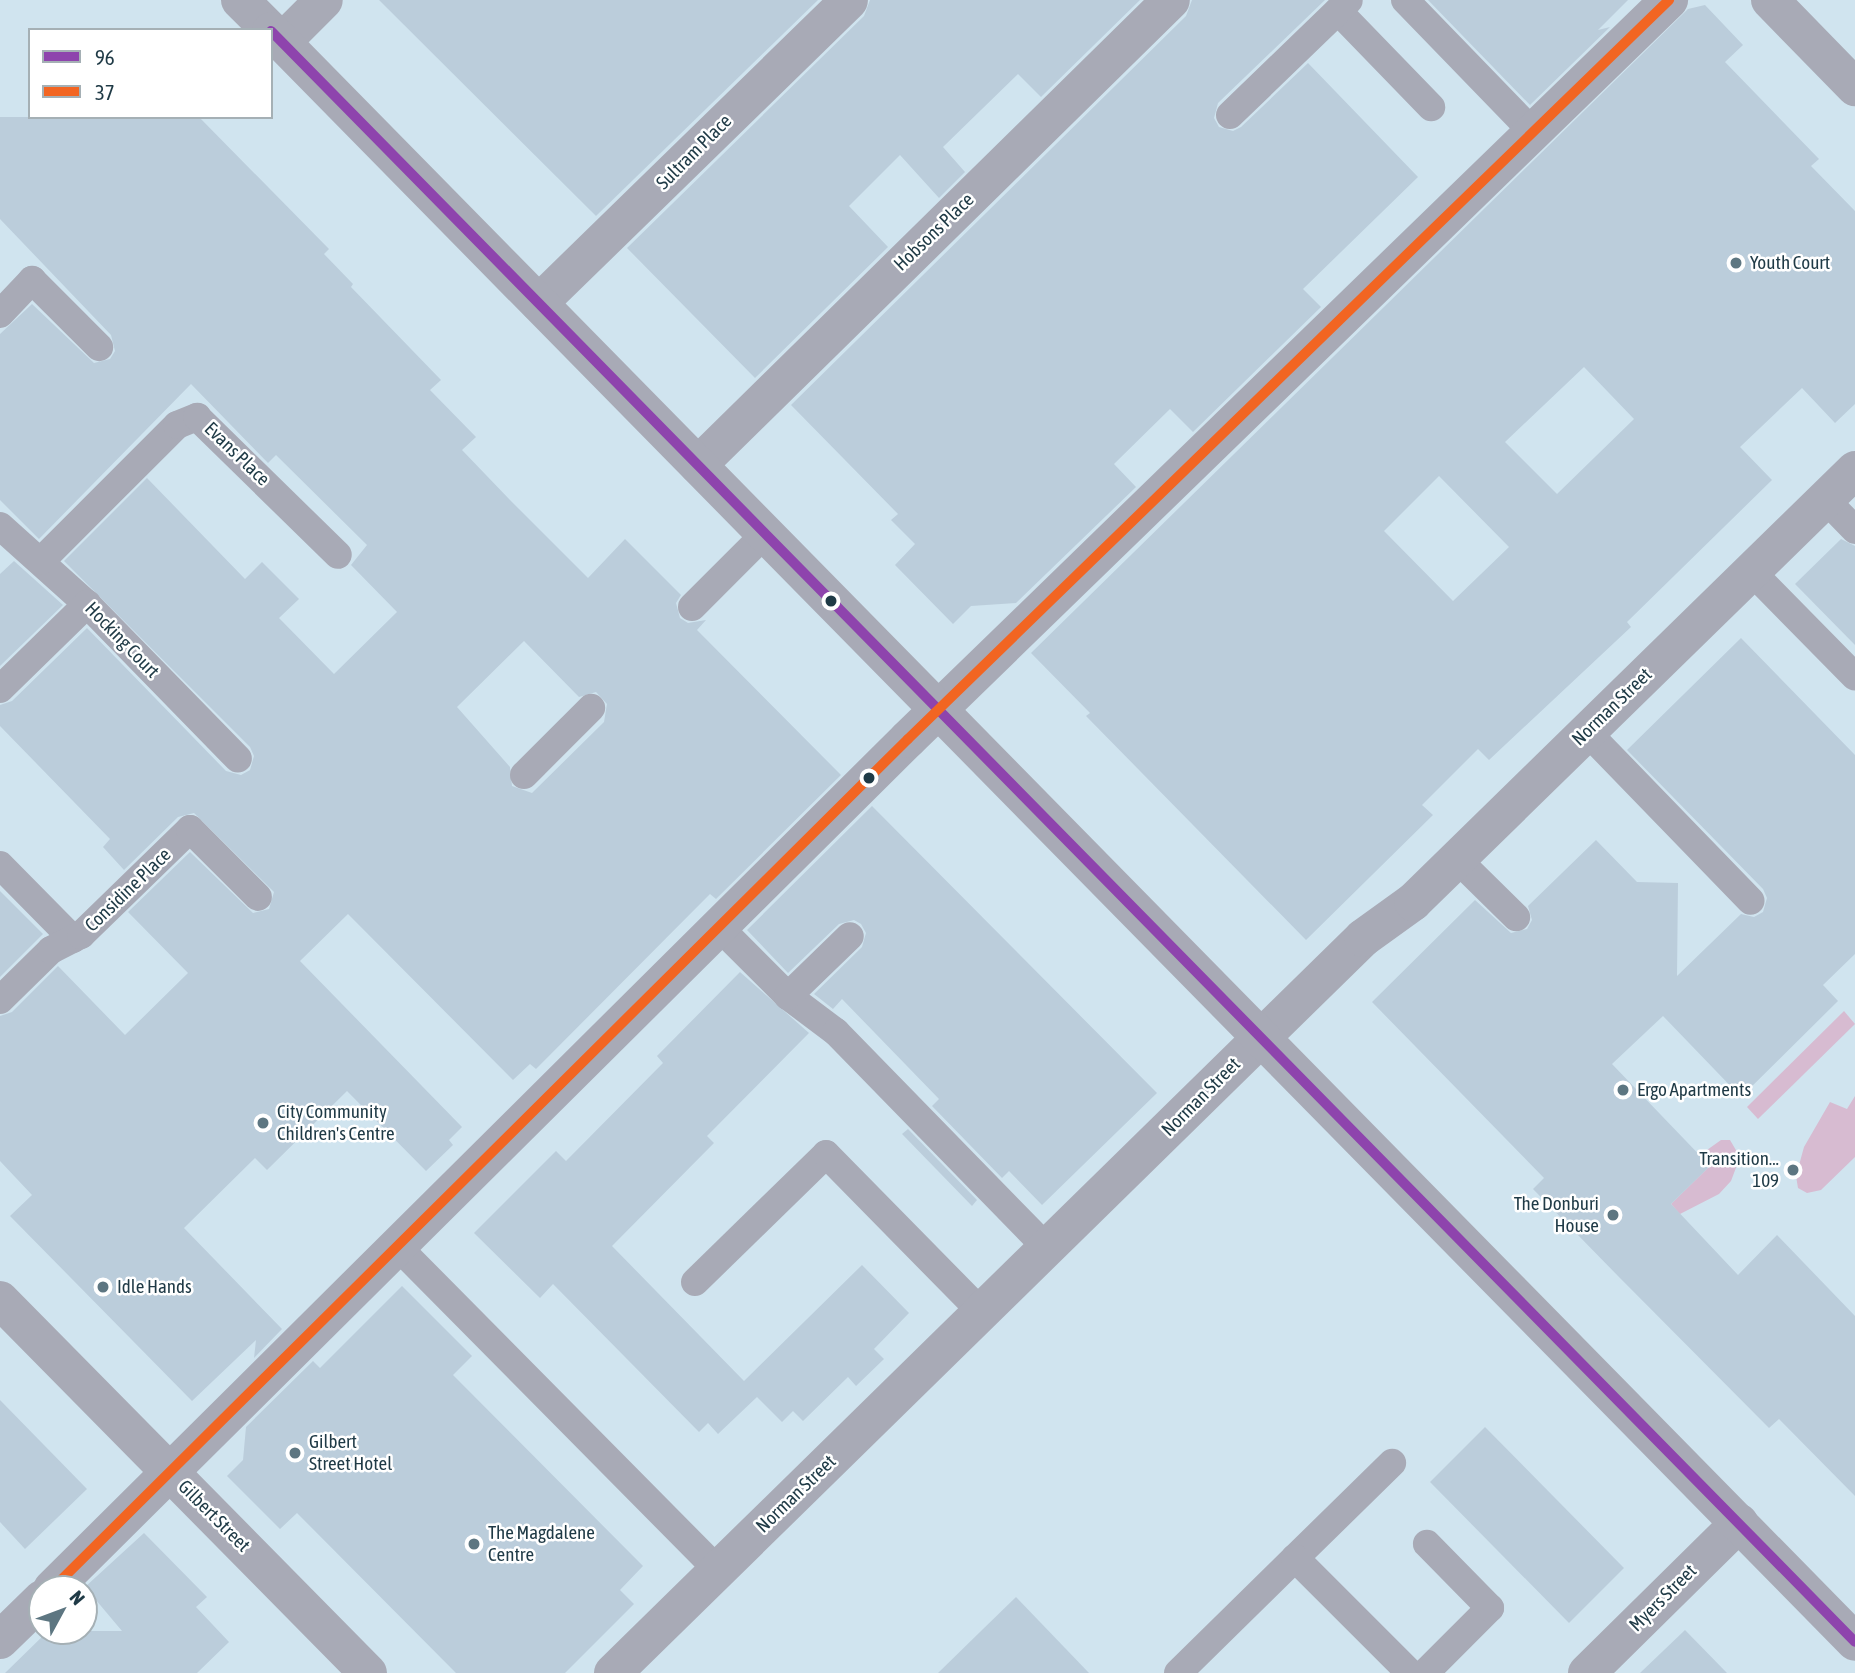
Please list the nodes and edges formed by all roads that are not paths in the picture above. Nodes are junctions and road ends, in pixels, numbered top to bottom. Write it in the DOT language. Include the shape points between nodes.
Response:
graph roads {
  1 [pos="240,0"];
  2 [pos="324,0"];
  3 [pos="849,0"];
  4 [pos="1171,0"];
  5 [pos="1405,0"];
  6 [pos="1669,0"];
  7 [pos="1770,0"];
  8 [pos="1344,6"];
  9 [pos="268,28"];
  10 [pos="274,34"];
  11 [pos="1855,86"];
  12 [pos="1432,107"];
  13 [pos="1230,115"];
  14 [pos="1533,132"];
  15 [pos="539,303"];
  16 [pos="0,314"];
  17 [pos="99,347"];
  18 [pos="698,465"];
  19 [pos="1855,470"];
  20 [pos="1825,499"];
  21 [pos="0,526"];
  22 [pos="1855,530"];
  23 [pos="765,534"];
  24 [pos="338,555"];
  25 [pos="41,561"];
  26 [pos="1751,571"];
  27 [pos="87,604"];
  28 [pos="692,607"];
  29 [pos="1855,677"];
  30 [pos="0,689"];
  31 [pos="591,708"];
  32 [pos="938,709"];
  33 [pos="1587,732"];
  34 [pos="238,759"];
  35 [pos="524,775"];
  36 [pos="1457,859"];
  37 [pos="0,865"];
  38 [pos="258,897"];
  39 [pos="1751,901"];
  40 [pos="1516,917"];
  41 [pos="719,927"];
  42 [pos="850,936"];
  43 [pos="73,939"];
  44 [pos="788,996"];
  45 [pos="0,1000"];
  46 [pos="1261,1038"];
  47 [pos="398,1247"];
  48 [pos="1047,1248"];
  49 [pos="695,1282"];
  50 [pos="0,1300"];
  51 [pos="982,1312"];
  52 [pos="1392,1463"];
  53 [pos="171,1473"];
  54 [pos="1739,1523"];
  55 [pos="1427,1544"];
  56 [pos="1296,1558"];
  57 [pos="718,1570"];
  58 [pos="66,1575"];
  59 [pos="28,1613"];
  60 [pos="0,1640"];
  61 [pos="1855,1642"];
  62 [pos="369,1673"];
  63 [pos="613,1673"];
  64 [pos="1178,1673"];
  65 [pos="1410,1673"];
  66 [pos="1425,1673"];
  67 [pos="1587,1673"];
  1 -- 9 [label="street"];
  2 -- 10 [label="street"];
  3 -- 15 [label="street, Sultram Place"];
  4 -- 18 [label="street, Hobsons Place"];
  5 -- 14 [label="lane"];
  6 -- 14 [label="street"];
  7 -- 11 [label="street"];
  8 -- 12 [label="lane"];
  8 -- 13 [label="lane"];
  10 -- 15 [label="street"];
  14 -- 32 [label="street"];
  15 -- 18 [label="street"];
  16 -- 17 [label="lane" via="32,280"];
  18 -- 23 [label="street"];
  19 -- 20 [label="street, Norman Street"];
  20 -- 22 [label="lane"];
  20 -- 26 [label="street, Norman Street"];
  21 -- 25 [label="lane, Hocking Court"];
  23 -- 28 [label="lane"];
  23 -- 32 [label="street"];
  24 -- 25 [label="lane, Evans Place" via="197,417 177,425"];
  25 -- 27 [label="lane, Hocking Court"];
  26 -- 29 [label="lane"];
  26 -- 33 [label="street, Norman Street"];
  27 -- 30 [label="lane"];
  27 -- 34 [label="lane, Hocking Court"];
  31 -- 35 [label="lane"];
  32 -- 41 [label="street"];
  32 -- 46 [label="street"];
  33 -- 36 [label="street, Norman Street"];
  33 -- 39 [label="lane"];
  36 -- 40 [label="lane"];
  36 -- 46 [label="street, Norman Street" via="1413,902 1363,938"];
  37 -- 43 [label="lane"];
  38 -- 43 [label="lane, Considine Place" via="190,829"];
  41 -- 44 [label="lane"];
  41 -- 47 [label="street"];
  42 -- 44 [label="lane"];
  43 -- 45 [label="lane, Considine Place" via="51,950"];
  44 -- 48 [label="lane" via="836,1032"];
  46 -- 48 [label="street, Norman Street"];
  46 -- 54 [label="street"];
  47 -- 53 [label="street"];
  47 -- 57 [label="lane"];
  48 -- 51 [label="street, Norman Street"];
  49 -- 51 [label="lane" via="826,1154"];
  50 -- 53 [label="street, Gilbert Street"];
  51 -- 57 [label="street, Norman Street"];
  52 -- 56 [label="lane"];
  53 -- 58 [label="street"];
  53 -- 62 [label="street, Gilbert Street"];
  54 -- 61 [label="street"];
  54 -- 67 [label="street, Myers Street"];
  55 -- 66 [label="lane" via="1490,1608"];
  56 -- 64 [label="lane"];
  56 -- 65 [label="lane"];
  57 -- 63 [label="street, Norman Street"];
  59 -- 60 [label="street"];
}
